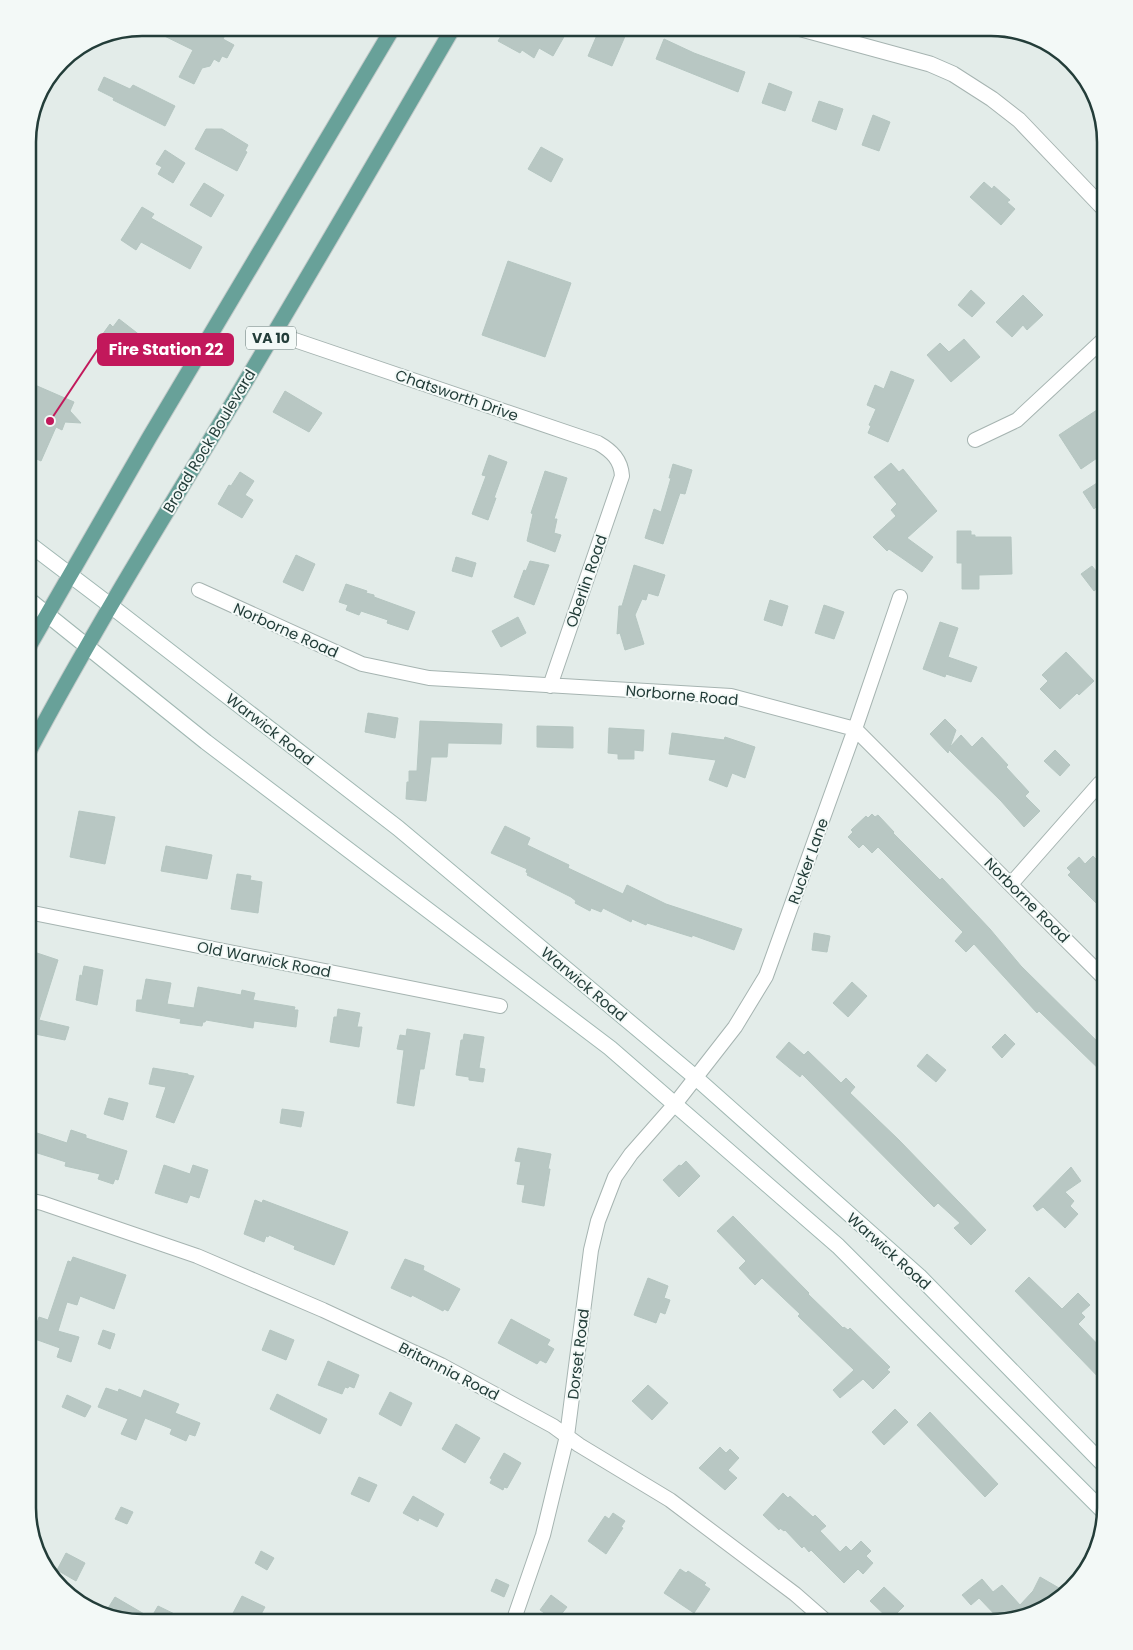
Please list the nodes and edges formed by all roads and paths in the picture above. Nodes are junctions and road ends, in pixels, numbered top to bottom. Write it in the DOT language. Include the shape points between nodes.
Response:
graph roads {
  1 [pos="388,36"];
  2 [pos="448,36"];
  3 [pos="827,36"];
  4 [pos="1097,201"];
  5 [pos="274,333"];
  6 [pos="1097,346"];
  7 [pos="975,440"];
  8 [pos="622,476"];
  9 [pos="36,549"];
  10 [pos="70,576"];
  11 [pos="199,590"];
  12 [pos="900,597"];
  13 [pos="36,606"];
  14 [pos="111,606"];
  15 [pos="48,616"];
  16 [pos="36,635"];
  17 [pos="87,648"];
  18 [pos="550,686"];
  19 [pos="855,729"];
  20 [pos="36,739"];
  21 [pos="1097,786"];
  22 [pos="1011,884"];
  23 [pos="36,914"];
  24 [pos="1097,970"];
  25 [pos="500,1006"];
  26 [pos="695,1078"];
  27 [pos="675,1104"];
  28 [pos="36,1202"];
  29 [pos="567,1436"];
  30 [pos="1097,1457"];
  31 [pos="1097,1505"];
  32 [pos="516,1614"];
  33 [pos="818,1614"];
  1 -- 10 [label="main road"];
  2 -- 5 [label="main road, Broad Rock Boulevard / VA 10"];
  3 -- 4 [label="main road" via="930,64 953,74 1019,120"];
  5 -- 8 [label="street, Chatsworth Drive" via="598,443 617,459"];
  5 -- 14 [label="main road, Broad Rock Boulevard / VA 10"];
  6 -- 7 [label="street" via="1017,420"];
  8 -- 18 [label="street, Oberlin Road"];
  9 -- 10 [label="main road, Warwick Road"];
  10 -- 14 [label="main road, Warwick Road"];
  10 -- 15 [label="main road"];
  11 -- 18 [label="street, Norborne Road" via="362,664 429,678"];
  12 -- 19 [label="street, Rucker Lane"];
  13 -- 15 [label="main road, Warwick Road"];
  14 -- 17 [label="main road, Broad Rock Boulevard / VA 10"];
  14 -- 26 [label="main road, Warwick Road" via="398,828"];
  15 -- 16 [label="main road"];
  15 -- 17 [label="main road, Warwick Road"];
  17 -- 20 [label="main road, Broad Rock Boulevard / VA 10"];
  17 -- 27 [label="main road, Warwick Road" via="610,1048"];
  18 -- 19 [label="street, Norborne Road" via="731,696"];
  19 -- 22 [label="street, Norborne Road"];
  19 -- 26 [label="street, Rucker Lane" via="766,976 735,1027"];
  21 -- 22 [label="street"];
  22 -- 24 [label="street, Norborne Road"];
  23 -- 25 [label="street, Old Warwick Road"];
  26 -- 27 [label="street, Rucker Lane"];
  26 -- 30 [label="main road, Warwick Road" via="919,1276"];
  27 -- 29 [label="street, Dorset Road" via="615,1177 598,1221 591,1250"];
  27 -- 31 [label="main road, Warwick Road" via="838,1246"];
  28 -- 29 [label="street, Britannia Road" via="197,1256 323,1310 441,1364"];
  29 -- 32 [label="street, Dorset Road" via="543,1535"];
  29 -- 33 [label="street, Britannia Road" via="670,1500"];
}
